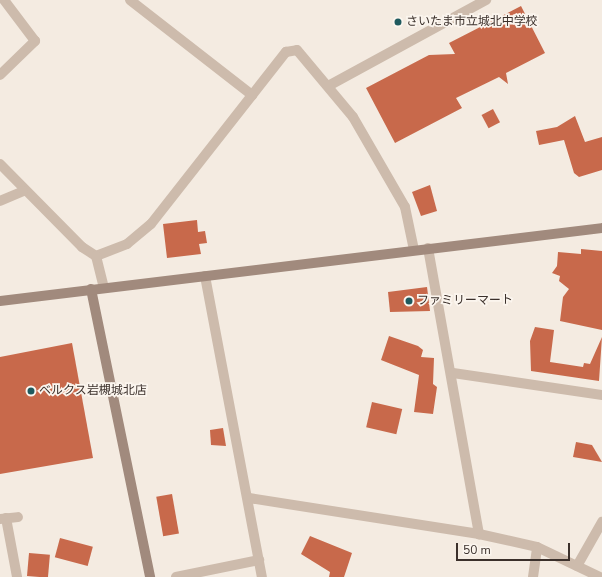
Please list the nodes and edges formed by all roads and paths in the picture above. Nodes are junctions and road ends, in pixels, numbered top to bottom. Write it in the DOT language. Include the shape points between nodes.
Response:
graph roads {
  1 [pos="4,0"];
  2 [pos="130,0"];
  3 [pos="486,0"];
  4 [pos="0,75"];
  5 [pos="330,85"];
  6 [pos="252,95"];
  7 [pos="0,164"];
  8 [pos="23,190"];
  9 [pos="0,201"];
  10 [pos="602,228"];
  11 [pos="428,248"];
  12 [pos="414,250"];
  13 [pos="96,256"];
  14 [pos="205,276"];
  15 [pos="104,288"];
  16 [pos="90,289"];
  17 [pos="0,301"];
  18 [pos="453,373"];
  19 [pos="602,395"];
  20 [pos="249,498"];
  21 [pos="18,517"];
  22 [pos="3,519"];
  23 [pos="602,522"];
  24 [pos="478,534"];
  25 [pos="537,547"];
  26 [pos="259,560"];
  27 [pos="577,566"];
  28 [pos="17,577"];
  29 [pos="150,577"];
  30 [pos="176,577"];
  31 [pos="262,577"];
  32 [pos="532,577"];
  33 [pos="600,577"];
  1 -- 4 [label="street" via="34,41"];
  2 -- 6 [label="street"];
  3 -- 5 [label="street"];
  5 -- 6 [label="street" via="297,50 286,52"];
  5 -- 12 [label="street" via="353,117 405,207"];
  6 -- 13 [label="street" via="151,224 127,244"];
  7 -- 8 [label="street"];
  8 -- 9 [label="street"];
  8 -- 13 [label="street" via="82,247"];
  10 -- 11 [label="street"];
  11 -- 12 [label="street"];
  11 -- 18 [label="street"];
  12 -- 14 [label="street"];
  13 -- 15 [label="street"];
  14 -- 15 [label="street"];
  14 -- 20 [label="street"];
  15 -- 16 [label="street"];
  16 -- 17 [label="street"];
  16 -- 29 [label="street"];
  18 -- 19 [label="street"];
  18 -- 24 [label="street"];
  20 -- 24 [label="street"];
  20 -- 26 [label="street"];
  21 -- 22 [label="street"];
  22 -- 28 [label="street"];
  23 -- 27 [label="street"];
  24 -- 25 [label="street"];
  25 -- 27 [label="street"];
  25 -- 32 [label="street"];
  26 -- 30 [label="street"];
  26 -- 31 [label="street"];
  27 -- 33 [label="street"];
}
